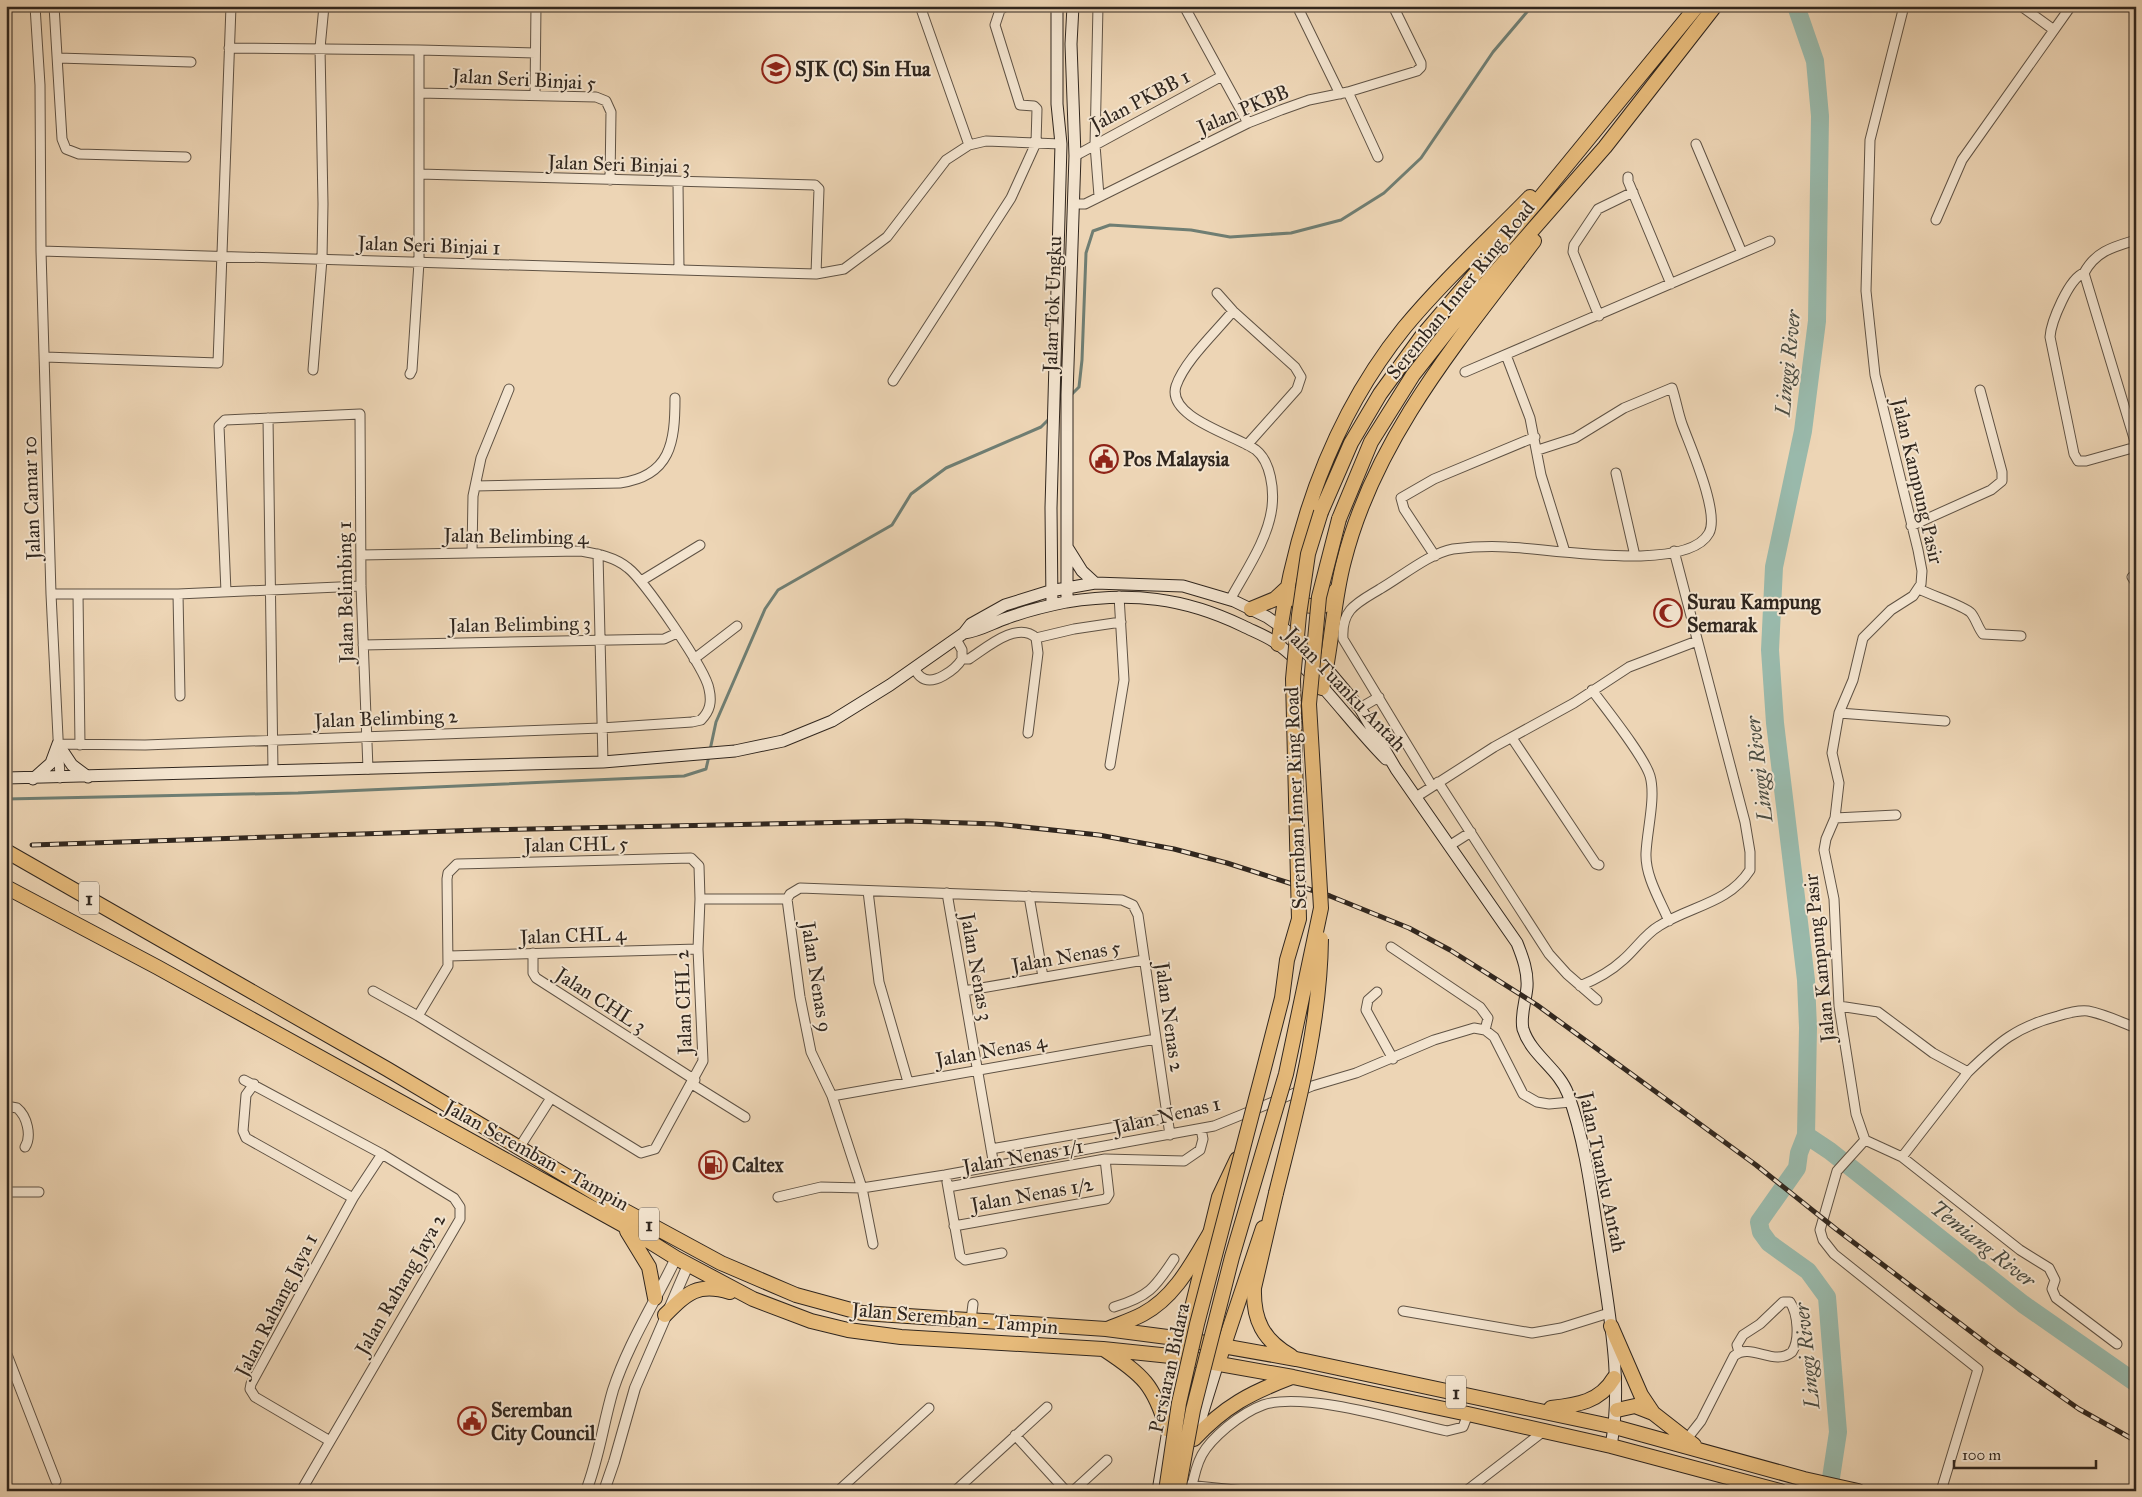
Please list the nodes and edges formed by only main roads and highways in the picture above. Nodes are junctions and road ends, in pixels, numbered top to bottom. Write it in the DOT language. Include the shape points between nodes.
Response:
graph roads {
  1 [pos="1057,6"];
  2 [pos="1073,6"];
  3 [pos="1697,6"];
  4 [pos="1715,6"];
  5 [pos="1597,128"];
  6 [pos="1606,147"];
  7 [pos="1061,414"];
  8 [pos="1067,547"];
  9 [pos="1095,583"];
  10 [pos="1339,587"];
  11 [pos="1287,588"];
  12 [pos="1066,589"];
  13 [pos="1050,591"];
  14 [pos="1067,602"];
  15 [pos="1052,605"];
  16 [pos="1251,610"];
  17 [pos="1281,626"];
  18 [pos="960,636"];
  19 [pos="1278,644"];
  20 [pos="1326,670"];
  21 [pos="1322,688"];
  22 [pos="1396,769"];
  23 [pos="88,777"];
  24 [pos="6,778"];
  25 [pos="33,779"];
  26 [pos="6,851"];
  27 [pos="6,887"];
  28 [pos="1321,908"];
  29 [pos="1244,1144"];
  30 [pos="1276,1192"];
  31 [pos="623,1225"];
  32 [pos="1210,1233"];
  33 [pos="1216,1254"];
  34 [pos="1232,1257"];
  35 [pos="1196,1289"];
  36 [pos="1240,1292"];
  37 [pos="655,1298"];
  38 [pos="753,1300"];
  39 [pos="665,1315"];
  40 [pos="1610,1319"];
  41 [pos="1106,1330"];
  42 [pos="1183,1339"];
  43 [pos="1223,1346"];
  44 [pos="1103,1349"];
  45 [pos="1180,1357"];
  46 [pos="1296,1359"];
  47 [pos="1218,1364"];
  48 [pos="1293,1377"];
  49 [pos="1614,1378"];
  50 [pos="1209,1391"];
  51 [pos="1174,1394"];
  52 [pos="1540,1409"];
  53 [pos="1617,1410"];
  54 [pos="1653,1413"];
  55 [pos="1615,1426"];
  56 [pos="1167,1429"];
  57 [pos="1194,1439"];
  58 [pos="1611,1446"];
  59 [pos="1704,1452"];
  60 [pos="1186,1489"];
  61 [pos="1158,1491"];
  62 [pos="1166,1491"];
  63 [pos="1780,1491"];
  64 [pos="1858,1491"];
  1 -- 7 [label="main road, Jalan Tok Ungku" via="1057,104 1061,144 1055,395"];
  2 -- 7 [label="main road, Jalan Tok Ungku" via="1071,44 1079,204 1067,394"];
  3 -- 5 [label="main road, Seremban Inner Ring Road"];
  4 -- 6 [label="main road, Seremban Inner Ring Road"];
  5 -- 11 [label="main road" via="1404,328 1378,365 1330,450 1307,507"];
  5 -- 29 [label="main road, Seremban Inner Ring Road, bridge" via="1428,329 1380,394 1351,444 1321,512 1308,554 1293,679 1299,919"];
  6 -- 10 [label="main road" via="1406,415 1369,484"];
  6 -- 28 [label="main road, Seremban Inner Ring Road, bridge" via="1479,291 1413,375 1371,442 1339,519 1319,597 1309,704"];
  7 -- 8 [label="main road, Jalan Tok Ungku"];
  7 -- 13 [label="main road"];
  8 -- 9 [label="main road" via="1082,571"];
  8 -- 12 [label="main road, Jalan Tok Ungku"];
  9 -- 12 [label="main road, Jalan Tuanku Antah"];
  9 -- 16 [label="main road, Jalan Tuanku Antah" via="1183,586"];
  10 -- 11 [label="main road" via="1323,606 1308,607 1294,601"];
  10 -- 20 [label="main road"];
  11 -- 16 [label="main road" via="1275,599"];
  11 -- 17 [label="main road"];
  12 -- 13 [label="main road, Jalan Tuanku Antah"];
  12 -- 14 [label="main road, Jalan Tok Ungku"];
  13 -- 15 [label="main road"];
  13 -- 18 [label="main road, Jalan Tuanku Antah" via="989,612 970,624"];
  14 -- 15 [label="main road, Jalan Tuanku Antah"];
  14 -- 19 [label="main road, Jalan Tuanku Antah" via="1119,596 1198,606"];
  15 -- 18 [label="main road, Jalan Tuanku Antah"];
  16 -- 17 [label="main road, Jalan Tuanku Antah"];
  17 -- 19 [label="main road"];
  17 -- 20 [label="main road, Jalan Tuanku Antah" via="1306,644"];
  18 -- 23 [label="main road" via="856,708 805,734 760,747 694,756 603,762"];
  19 -- 21 [label="main road, Jalan Tuanku Antah"];
  20 -- 21 [label="main road"];
  20 -- 22 [label="main road, Jalan Tuanku Antah" via="1360,708"];
  21 -- 22 [label="main road, Jalan Tuanku Antah"];
  22 -- 40 [label="main road, Jalan Tuanku Antah" via="1517,943 1526,973 1523,1027 1533,1049 1565,1086 1571,1102 1595,1214"];
  23 -- 25 [label="main road"];
  23 -- 25 [label="main road" via="72,765 58,744 51,763"];
  24 -- 25 [label="main road"];
  26 -- 41 [label="main road, Jalan Seremban - Tampin / 1" via="171,944 627,1212 721,1263 796,1295 862,1313"];
  27 -- 31 [label="main road, Jalan Seremban - Tampin / 1"];
  28 -- 30 [label="main road, bridge" via="1314,1025 1306,1072"];
  28 -- 34 [label="main road, Seremban Inner Ring Road, bridge" via="1286,1074"];
  29 -- 32 [label="main road, bridge" via="1219,1197"];
  29 -- 33 [label="main road, Seremban Inner Ring Road, bridge"];
  30 -- 36 [label="main road"];
  30 -- 46 [label="main road" via="1254,1288 1254,1304 1256,1318 1270,1341"];
  31 -- 37 [label="main road" via="649,1267"];
  31 -- 38 [label="main road, Jalan Seremban - Tampin / 1" via="682,1262"];
  32 -- 35 [label="main road"];
  32 -- 41 [label="main road" via="1174,1289 1160,1303 1144,1314"];
  33 -- 62 [label="main road, Persiaran Bidara, bridge" via="1196,1324 1179,1403"];
  34 -- 60 [label="main road, Persiaran Bidara, bridge" via="1193,1410"];
  35 -- 36 [label="main road" via="1207,1302 1215,1304 1225,1304"];
  35 -- 42 [label="main road"];
  36 -- 43 [label="main road"];
  38 -- 39 [label="main road" via="720,1289 699,1289 685,1294"];
  38 -- 44 [label="main road, Jalan Seremban - Tampin / 1" via="811,1321 848,1330 901,1337"];
  40 -- 49 [label="main road, Jalan Tuanku Antah"];
  40 -- 54 [label="main road" via="1641,1395"];
  41 -- 42 [label="main road, Jalan Seremban - Tampin / 1"];
  42 -- 43 [label="main road, 1"];
  42 -- 45 [label="main road"];
  43 -- 46 [label="main road, 1"];
  43 -- 47 [label="main road"];
  44 -- 45 [label="main road, Jalan Seremban - Tampin / 1"];
  44 -- 56 [label="main road" via="1153,1390"];
  45 -- 47 [label="main road, 1"];
  45 -- 51 [label="main road, Persiaran Bidara"];
  46 -- 52 [label="main road, 1"];
  47 -- 48 [label="main road, 1"];
  47 -- 50 [label="main road, Persiaran Bidara"];
  48 -- 57 [label="main road" via="1237,1402 1215,1417"];
  48 -- 58 [label="main road, 1"];
  49 -- 52 [label="main road" via="1598,1397 1572,1406"];
  49 -- 53 [label="main road, Jalan Tuanku Antah"];
  50 -- 51 [label="main road" via="1202,1381 1196,1380 1179,1386"];
  50 -- 57 [label="main road, Persiaran Bidara"];
  51 -- 56 [label="main road, Persiaran Bidara"];
  52 -- 55 [label="main road, 1"];
  53 -- 54 [label="main road" via="1635,1406"];
  53 -- 55 [label="main road, Jalan Tuanku Antah"];
  54 -- 59 [label="main road"];
  55 -- 58 [label="main road, Jalan Tuanku Antah"];
  55 -- 59 [label="main road, 1"];
  56 -- 61 [label="main road, Persiaran Bidara"];
  57 -- 60 [label="main road, Persiaran Bidara"];
  58 -- 63 [label="main road, 1"];
  59 -- 64 [label="main road, 1"];
}
